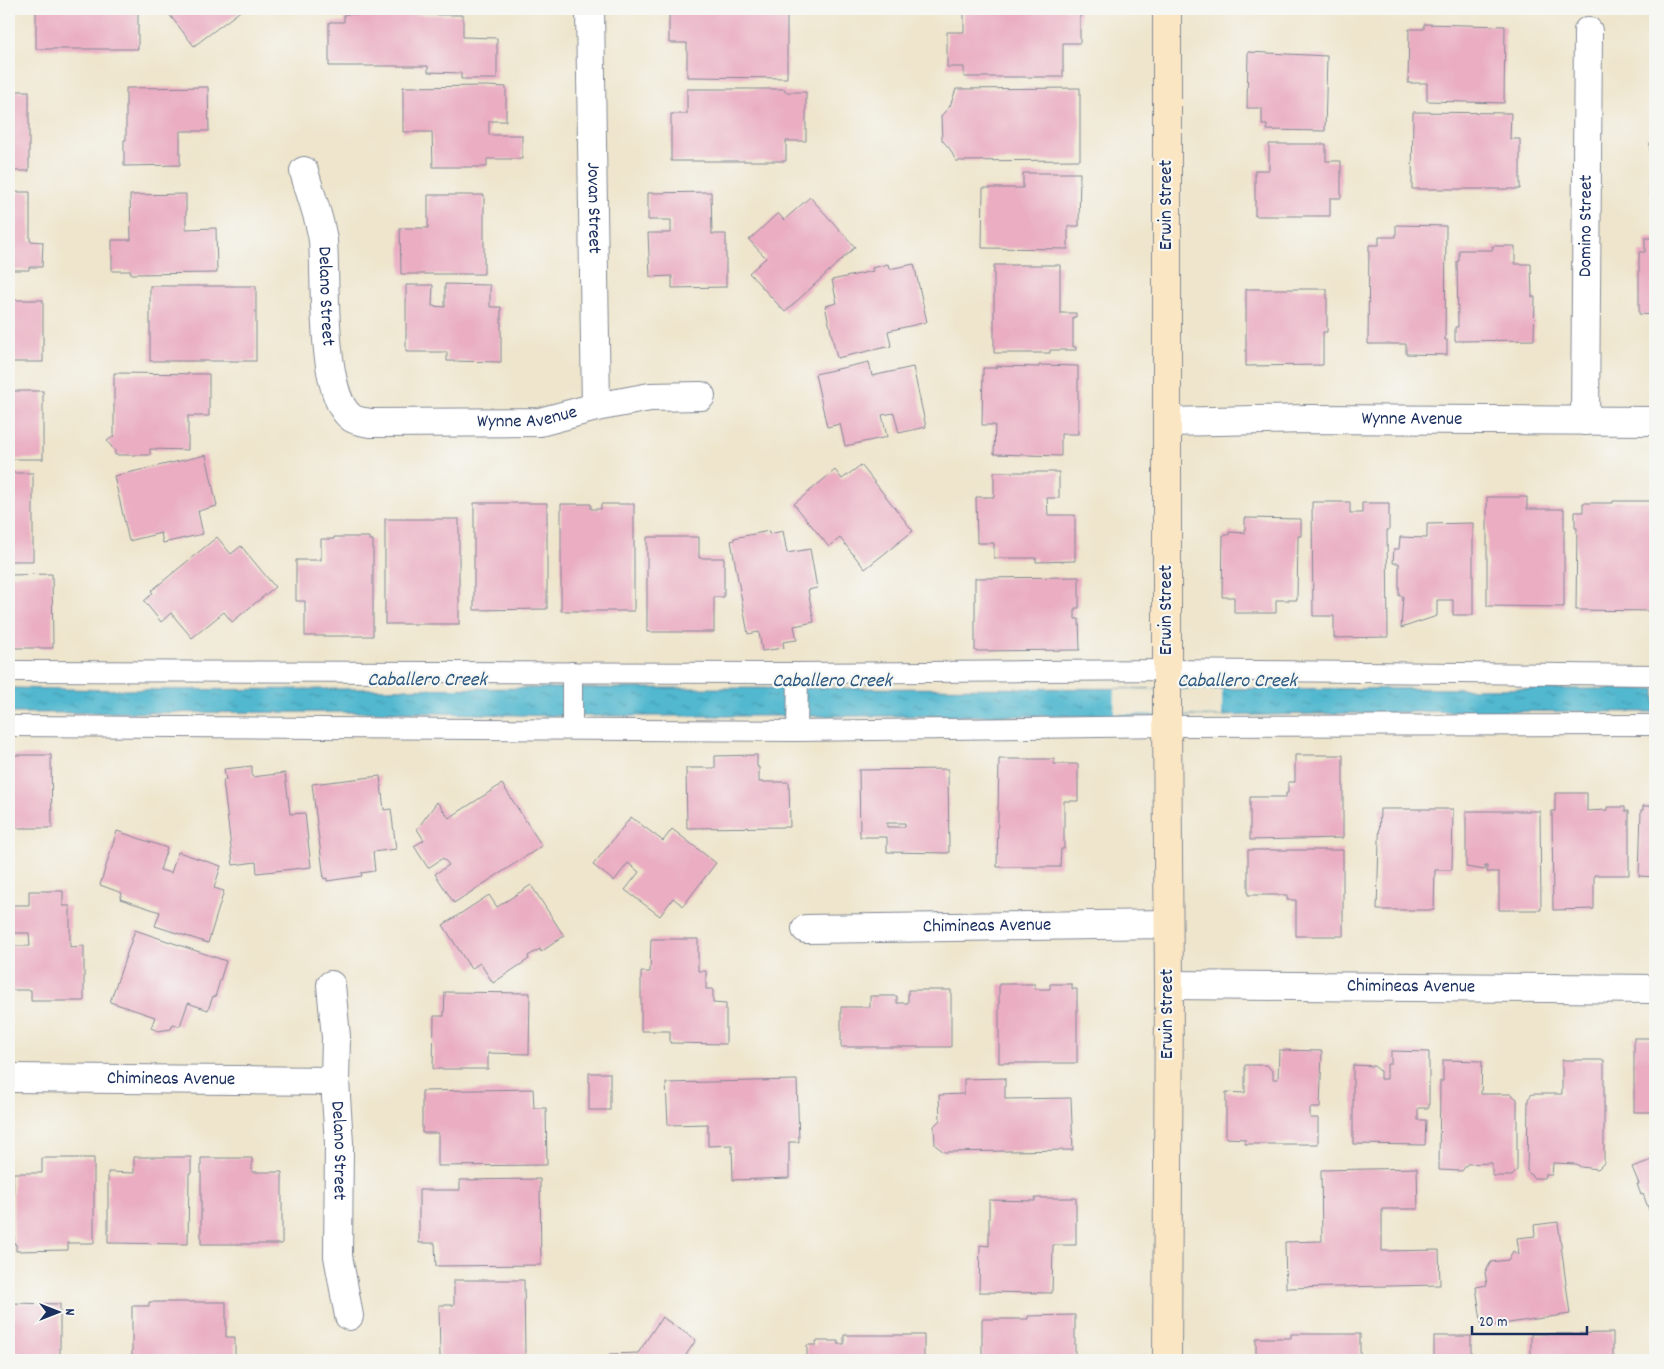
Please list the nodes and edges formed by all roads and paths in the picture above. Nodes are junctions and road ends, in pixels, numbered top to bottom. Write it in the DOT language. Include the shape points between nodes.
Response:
graph roads {
  1 [pos="590,9"];
  2 [pos="1167,9"];
  3 [pos="1588,31"];
  4 [pos="304,171"];
  5 [pos="701,396"];
  6 [pos="596,408"];
  7 [pos="352,418"];
  8 [pos="1585,421"];
  9 [pos="1655,421"];
  10 [pos="1168,422"];
  11 [pos="9,671"];
  12 [pos="572,672"];
  13 [pos="1655,675"];
  14 [pos="798,678"];
  15 [pos="1167,700"];
  16 [pos="1655,725"];
  17 [pos="9,726"];
  18 [pos="797,726"];
  19 [pos="572,728"];
  20 [pos="1168,924"];
  21 [pos="806,929"];
  22 [pos="331,985"];
  23 [pos="1169,985"];
  24 [pos="1655,988"];
  25 [pos="9,1078"];
  26 [pos="335,1081"];
  27 [pos="349,1316"];
  28 [pos="1167,1360"];
  1 -- 6 [label="street, Jovan Street"];
  2 -- 10 [label="street, Erwin Street"];
  3 -- 8 [label="street, Domino Street"];
  4 -- 7 [label="street, Delano Street" via="322,239 333,384 340,403"];
  5 -- 6 [label="street, Wynne Avenue" via="650,397"];
  6 -- 7 [label="street, Wynne Avenue" via="540,422 370,423"];
  8 -- 9 [label="street, Wynne Avenue"];
  8 -- 10 [label="street, Wynne Avenue" via="1307,419"];
  10 -- 15 [label="street, Erwin Street"];
  11 -- 12 [label="lane"];
  12 -- 14 [label="lane"];
  12 -- 19 [label="lane"];
  13 -- 15 [label="lane"];
  14 -- 15 [label="lane"];
  14 -- 18 [label="lane"];
  15 -- 16 [label="lane"];
  15 -- 18 [label="lane"];
  15 -- 20 [label="street, Erwin Street"];
  17 -- 19 [label="lane"];
  18 -- 19 [label="lane"];
  20 -- 21 [label="street, Chimineas Avenue"];
  20 -- 23 [label="street, Erwin Street"];
  22 -- 26 [label="street, Delano Street" via="336,1037"];
  23 -- 24 [label="street, Chimineas Avenue"];
  23 -- 28 [label="street, Erwin Street"];
  25 -- 26 [label="street, Chimineas Avenue"];
  26 -- 27 [label="street, Delano Street" via="339,1143 338,1256"];
}
